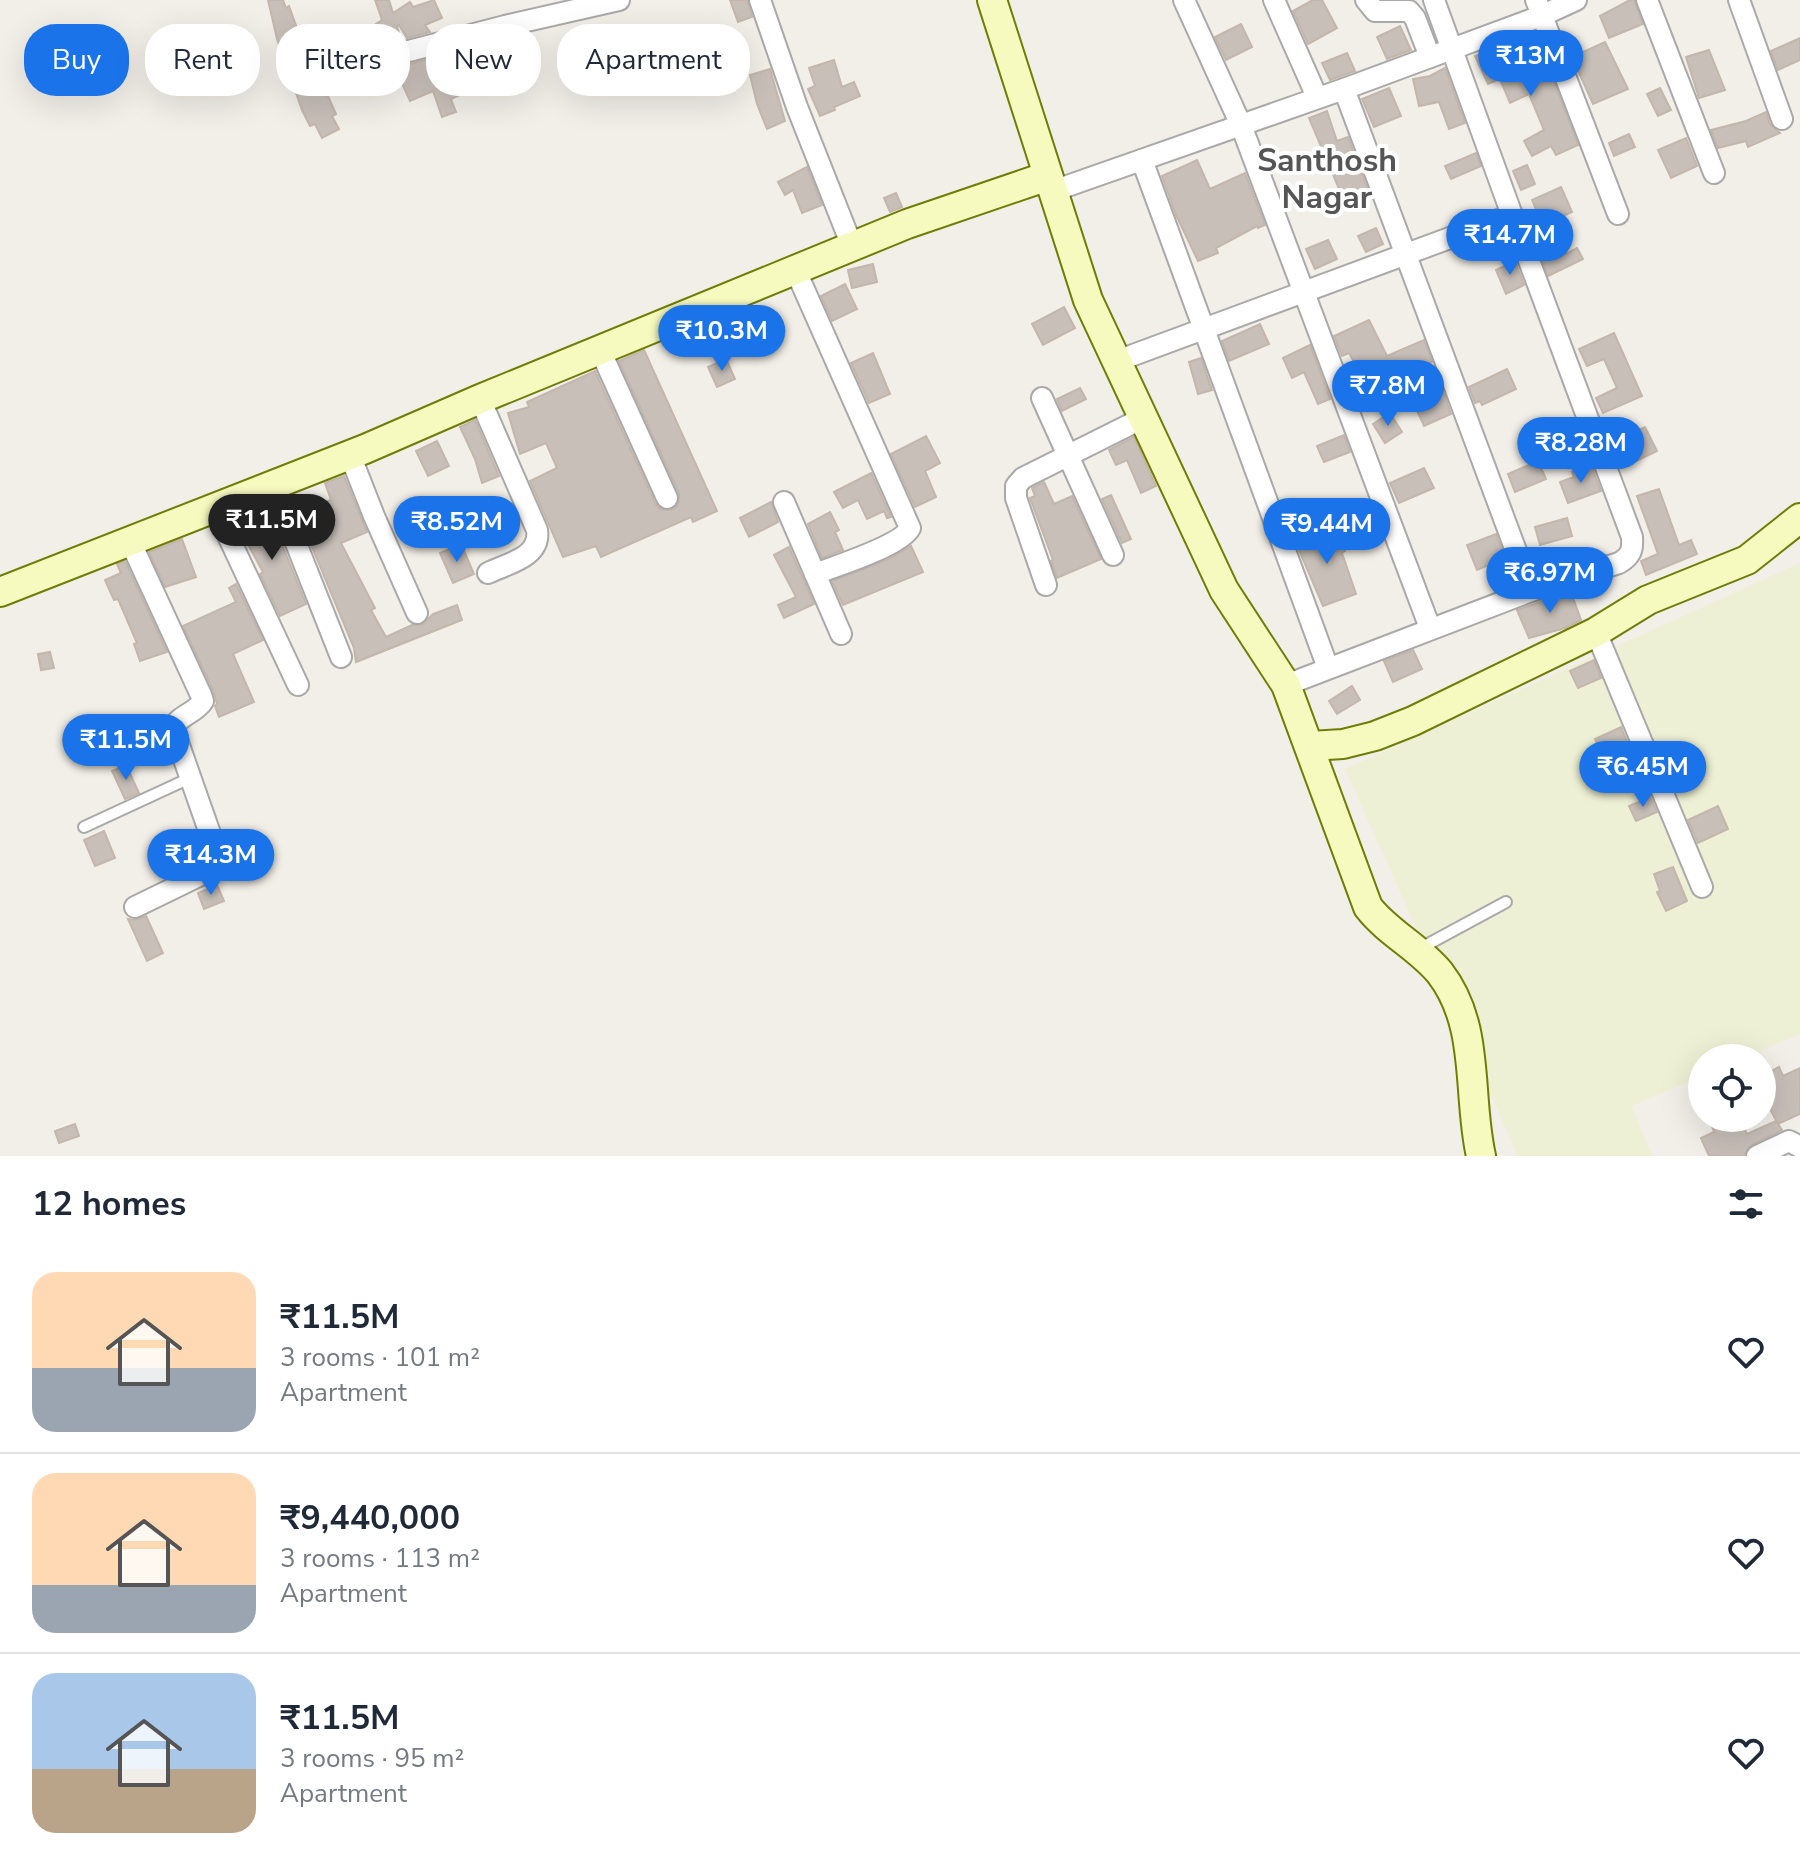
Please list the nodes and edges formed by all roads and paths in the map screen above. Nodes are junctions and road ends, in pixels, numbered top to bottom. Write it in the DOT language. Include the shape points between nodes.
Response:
graph roads {
  1 [pos="619,0"];
  2 [pos="760,0"];
  3 [pos="992,0"];
  4 [pos="1184,0"];
  5 [pos="1274,0"];
  6 [pos="1366,0"];
  7 [pos="1434,0"];
  8 [pos="1576,0"];
  9 [pos="1647,0"];
  10 [pos="1739,0"];
  11 [pos="1538,8"];
  12 [pos="1451,49"];
  13 [pos="410,51"];
  14 [pos="1430,57"];
  15 [pos="1344,89"];
  16 [pos="1317,97"];
  17 [pos="1782,119"];
  18 [pos="1241,125"];
  19 [pos="1142,160"];
  20 [pos="1714,173"];
  21 [pos="1050,183"];
  22 [pos="1618,214"];
  23 [pos="1512,215"];
  24 [pos="852,246"];
  25 [pos="1407,254"];
  26 [pos="795,269"];
  27 [pos="1303,292"];
  28 [pos="1205,327"];
  29 [pos="600,350"];
  30 [pos="1117,361"];
  31 [pos="1042,398"];
  32 [pos="480,399"];
  33 [pos="1143,418"];
  34 [pos="350,455"];
  35 [pos="1068,456"];
  36 [pos="273,485"];
  37 [pos="667,498"];
  38 [pos="784,502"];
  39 [pos="215,508"];
  40 [pos="1800,518"];
  41 [pos="130,541"];
  42 [pos="1113,555"];
  43 [pos="488,573"];
  44 [pos="815,574"];
  45 [pos="1046,585"];
  46 [pos="1531,591"];
  47 [pos="0,592"];
  48 [pos="417,613"];
  49 [pos="1430,628"];
  50 [pos="1596,632"];
  51 [pos="841,634"];
  52 [pos="341,657"];
  53 [pos="1322,670"];
  54 [pos="1290,683"];
  55 [pos="298,685"];
  56 [pos="1310,746"];
  57 [pos="190,778"];
  58 [pos="84,827"];
  59 [pos="1702,887"];
  60 [pos="1506,902"];
  61 [pos="135,907"];
  62 [pos="1415,951"];
  63 [pos="1800,1147"];
  64 [pos="1481,1156"];
  65 [pos="1757,1156"];
  1 -- 13 [label="street"];
  2 -- 24 [label="street"];
  3 -- 21 [label="main road"];
  4 -- 18 [label="street"];
  5 -- 16 [label="street"];
  6 -- 14 [label="street" via="1375,11 1409,11"];
  7 -- 12 [label="street"];
  8 -- 11 [label="street"];
  9 -- 20 [label="street"];
  10 -- 17 [label="street"];
  11 -- 12 [label="street"];
  11 -- 22 [label="street"];
  12 -- 14 [label="street"];
  12 -- 23 [label="street"];
  14 -- 15 [label="street"];
  15 -- 16 [label="street"];
  15 -- 25 [label="street"];
  16 -- 18 [label="street"];
  18 -- 19 [label="street"];
  18 -- 27 [label="street"];
  19 -- 21 [label="street"];
  19 -- 28 [label="street"];
  21 -- 24 [label="main road" via="907,224"];
  21 -- 30 [label="main road" via="1088,300"];
  23 -- 25 [label="street"];
  23 -- 46 [label="street" via="1633,549 1619,563"];
  24 -- 26 [label="main road"];
  25 -- 27 [label="street"];
  25 -- 46 [label="street"];
  26 -- 29 [label="main road"];
  26 -- 44 [label="street" via="910,528 893,542"];
  27 -- 28 [label="street"];
  27 -- 49 [label="street"];
  28 -- 30 [label="street"];
  28 -- 53 [label="street"];
  29 -- 32 [label="main road"];
  29 -- 37 [label="street"];
  30 -- 33 [label="main road"];
  31 -- 35 [label="street"];
  32 -- 34 [label="main road"];
  32 -- 43 [label="street" via="539,539 532,552"];
  33 -- 35 [label="street"];
  33 -- 54 [label="main road" via="1224,590"];
  34 -- 36 [label="main road"];
  34 -- 48 [label="street"];
  35 -- 42 [label="street"];
  35 -- 45 [label="street" via="1016,486"];
  36 -- 39 [label="main road"];
  36 -- 52 [label="street"];
  38 -- 44 [label="street"];
  39 -- 41 [label="main road"];
  39 -- 55 [label="street"];
  40 -- 50 [label="main road" via="1747,560 1648,600"];
  41 -- 47 [label="main road"];
  41 -- 57 [label="street" via="203,701 173,728"];
  44 -- 51 [label="street"];
  46 -- 49 [label="street"];
  49 -- 53 [label="street"];
  50 -- 56 [label="main road" via="1413,721 1343,744"];
  50 -- 59 [label="street"];
  53 -- 54 [label="street"];
  54 -- 56 [label="main road"];
  56 -- 62 [label="main road" via="1368,907"];
  57 -- 58 [label="lane"];
  57 -- 61 [label="street" via="220,862"];
  60 -- 62 [label="lane"];
  62 -- 64 [label="main road" via="1439,972 1459,1005 1471,1057"];
  63 -- 65 [label="street" via="1789,1141"];
}
